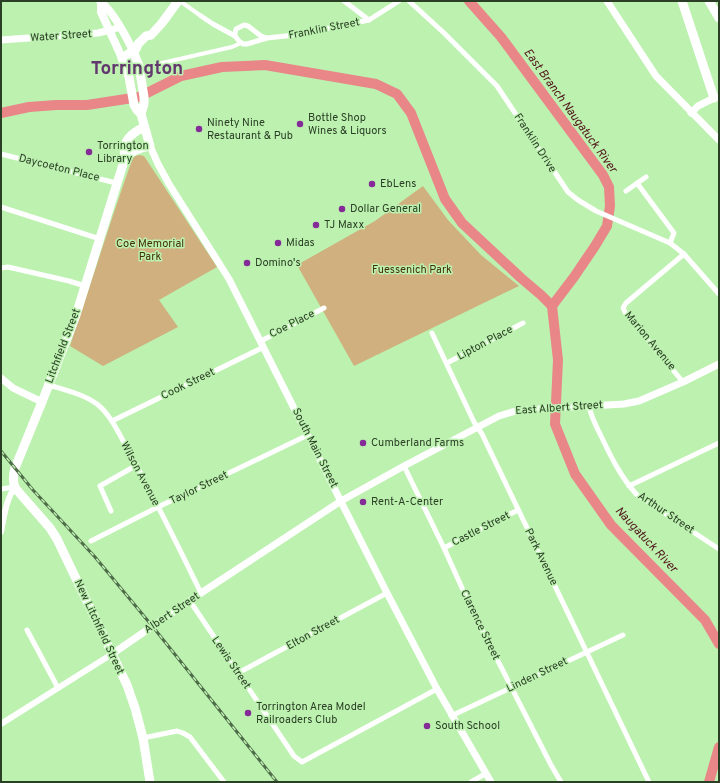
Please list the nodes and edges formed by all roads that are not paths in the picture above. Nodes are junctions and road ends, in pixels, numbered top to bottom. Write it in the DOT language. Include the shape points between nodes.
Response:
graph roads {
  1 [pos="100,1"];
  2 [pos="179,1"];
  3 [pos="344,1"];
  4 [pos="399,1"];
  5 [pos="409,1"];
  6 [pos="607,1"];
  7 [pos="682,1"];
  8 [pos="709,1"];
  9 [pos="201,16"];
  10 [pos="719,18"];
  11 [pos="369,20"];
  12 [pos="120,27"];
  13 [pos="109,31"];
  14 [pos="235,36"];
  15 [pos="267,38"];
  16 [pos="1,40"];
  17 [pos="241,43"];
  18 [pos="135,52"];
  19 [pos="122,58"];
  20 [pos="140,70"];
  21 [pos="717,97"];
  22 [pos="691,113"];
  23 [pos="141,114"];
  24 [pos="144,127"];
  25 [pos="719,140"];
  26 [pos="150,146"];
  27 [pos="1,154"];
  28 [pos="126,157"];
  29 [pos="646,177"];
  30 [pos="116,183"];
  31 [pos="637,183"];
  32 [pos="626,191"];
  33 [pos="1,207"];
  34 [pos="100,239"];
  35 [pos="670,243"];
  36 [pos="684,254"];
  37 [pos="1,268"];
  38 [pos="85,286"];
  39 [pos="719,294"];
  40 [pos="324,308"];
  41 [pos="523,323"];
  42 [pos="432,332"];
  43 [pos="262,344"];
  44 [pos="446,363"];
  45 [pos="719,364"];
  46 [pos="1,378"];
  47 [pos="683,382"];
  48 [pos="49,385"];
  49 [pos="42,402"];
  50 [pos="589,406"];
  51 [pos="112,421"];
  52 [pos="478,427"];
  53 [pos="308,435"];
  54 [pos="719,443"];
  55 [pos="137,466"];
  56 [pos="404,466"];
  57 [pos="629,486"];
  58 [pos="15,487"];
  59 [pos="1,489"];
  60 [pos="342,501"];
  61 [pos="158,508"];
  62 [pos="518,510"];
  63 [pos="111,511"];
  64 [pos="1,532"];
  65 [pos="91,541"];
  66 [pos="444,548"];
  67 [pos="719,549"];
  68 [pos="202,593"];
  69 [pos="387,593"];
  70 [pos="190,601"];
  71 [pos="27,630"];
  72 [pos="623,635"];
  73 [pos="586,652"];
  74 [pos="112,654"];
  75 [pos="238,674"];
  76 [pos="58,688"];
  77 [pos="512,688"];
  78 [pos="437,689"];
  79 [pos="451,716"];
  80 [pos="1,724"];
  81 [pos="143,738"];
  82 [pos="486,774"];
  83 [pos="150,782"];
  84 [pos="224,782"];
  85 [pos="470,782"];
  86 [pos="491,782"];
  87 [pos="561,782"];
  88 [pos="649,782"];
  1 -- 12 [label="main road" via="108,8"];
  1 -- 13 [label="main road" via="101,12"];
  2 -- 9 [label="street"];
  2 -- 18 [label="highway" via="151,35 151,39"];
  3 -- 11 [label="street"];
  4 -- 11 [label="street, Franklin Street"];
  5 -- 35 [label="street, Franklin Drive" via="497,86 568,192 596,210"];
  6 -- 22 [label="main road" via="656,76"];
  7 -- 21 [label="highway"];
  8 -- 10 [label="highway"];
  9 -- 14 [label="street"];
  11 -- 15 [label="street, Franklin Street"];
  12 -- 13 [label="main road, Water Street"];
  12 -- 18 [label="main road"];
  13 -- 16 [label="main road, Water Street"];
  13 -- 19 [label="main road"];
  14 -- 15 [label="street" via="236,29 244,25"];
  14 -- 17 [label="street"];
  15 -- 17 [label="street, Franklin Street" via="247,44"];
  17 -- 20 [label="street, Franklin Street"];
  18 -- 19 [label="highway"];
  18 -- 20 [label="highway, South Main Street"];
  19 -- 23 [label="highway, South Main Street" via="129,75 136,109"];
  20 -- 23 [label="highway, South Main Street" via="144,101"];
  21 -- 22 [label="main road" via="698,106"];
  22 -- 25 [label="main road"];
  23 -- 24 [label="highway, South Main Street"];
  24 -- 26 [label="highway, South Main Street"];
  24 -- 28 [label="highway, Litchfield Street" via="134,133 126,143"];
  26 -- 28 [label="highway" via="138,149"];
  26 -- 43 [label="main road, South Main Street" via="169,184 229,279"];
  27 -- 30 [label="street, Daycoeton Place"];
  28 -- 30 [label="highway, Litchfield Street"];
  29 -- 31 [label="street"];
  30 -- 34 [label="highway, Litchfield Street"];
  31 -- 32 [label="street"];
  31 -- 35 [label="street" via="674,233"];
  33 -- 34 [label="street"];
  34 -- 38 [label="highway, Litchfield Street"];
  35 -- 36 [label="street, Franklin Drive"];
  36 -- 39 [label="street, Franklin Drive"];
  36 -- 47 [label="street, Marion Avenue" via="623,308"];
  37 -- 38 [label="street" via="8,267"];
  38 -- 48 [label="highway, Litchfield Street"];
  40 -- 43 [label="street, Coe Place"];
  41 -- 44 [label="street, Lipton Place"];
  42 -- 44 [label="street, Park Avenue"];
  43 -- 51 [label="street, Cook Street"];
  43 -- 53 [label="main road, South Main Street"];
  44 -- 52 [label="street, Park Avenue"];
  45 -- 47 [label="main road, East Albert Street"];
  46 -- 49 [label="main road" via="13,388"];
  47 -- 50 [label="main road, East Albert Street" via="639,401"];
  48 -- 49 [label="highway, Litchfield Street"];
  48 -- 51 [label="street, Wilson Avenue" via="96,404"];
  49 -- 58 [label="highway, Litchfield Street" via="15,468"];
  50 -- 52 [label="main road, East Albert Street" via="508,413"];
  50 -- 57 [label="street, Arthur Street" via="614,463"];
  51 -- 55 [label="street, Wilson Avenue"];
  52 -- 56 [label="main road, East Albert Street"];
  52 -- 62 [label="street, Park Avenue"];
  53 -- 60 [label="main road, South Main Street"];
  53 -- 61 [label="street, Taylor Street"];
  54 -- 57 [label="street"];
  55 -- 61 [label="street, Wilson Avenue"];
  55 -- 63 [label="street" via="100,486"];
  56 -- 60 [label="main road, East Albert Street"];
  56 -- 66 [label="street, Clarence Street"];
  57 -- 67 [label="street, Arthur Street" via="637,495"];
  58 -- 59 [label="street"];
  58 -- 64 [label="street, Litchfield Street" via="9,498"];
  58 -- 74 [label="highway, New Litchfield Street" via="57,539"];
  60 -- 68 [label="main road, Albert Street"];
  60 -- 69 [label="main road, South Main Street"];
  61 -- 65 [label="street, Taylor Street"];
  61 -- 68 [label="street, Wilson Avenue"];
  62 -- 66 [label="street, Castle Street"];
  62 -- 73 [label="street, Park Avenue"];
  66 -- 77 [label="street, Clarence Street"];
  68 -- 70 [label="main road, Albert Street"];
  69 -- 75 [label="street, Elton Street"];
  69 -- 78 [label="main road, South Main Street"];
  70 -- 74 [label="main road, Albert Street"];
  70 -- 75 [label="street, Lewis Street"];
  71 -- 76 [label="street"];
  72 -- 73 [label="street, Linden Street"];
  73 -- 77 [label="street, Linden Street"];
  73 -- 88 [label="street, Park Avenue"];
  74 -- 76 [label="street, Albert Street"];
  74 -- 81 [label="highway, New Litchfield Street" via="135,708"];
  75 -- 78 [label="street, Lewis Street" via="294,756 302,762"];
  76 -- 80 [label="street, Albert Street"];
  77 -- 79 [label="street, Linden Street"];
  77 -- 87 [label="street, Clarence Street"];
  78 -- 79 [label="main road, South Main Street"];
  79 -- 82 [label="main road, South Main Street"];
  81 -- 83 [label="highway, New Litchfield Street"];
  81 -- 84 [label="street" via="177,731 183,733 190,737"];
  82 -- 85 [label="street"];
  82 -- 86 [label="main road, South Main Street"];
}
